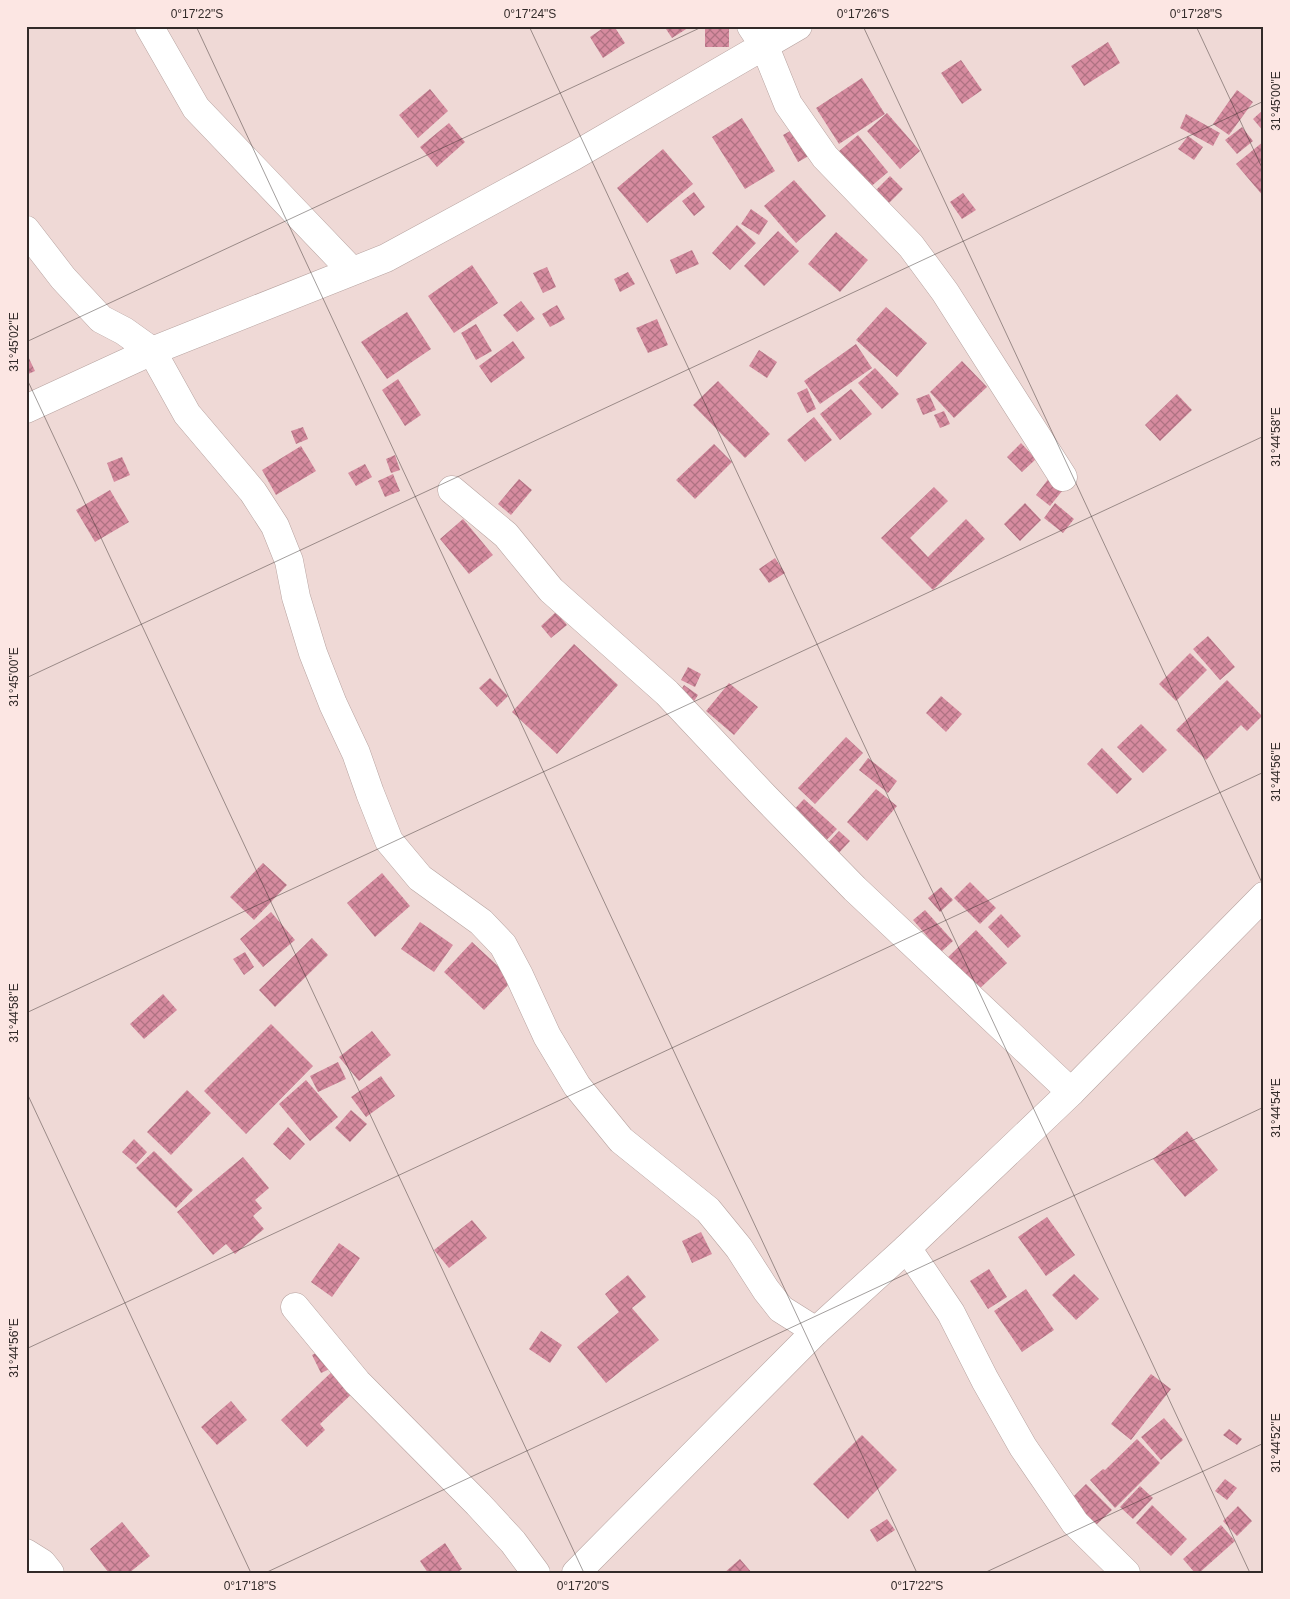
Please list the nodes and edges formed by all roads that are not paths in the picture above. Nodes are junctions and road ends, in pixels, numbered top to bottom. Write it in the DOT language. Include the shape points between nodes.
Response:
graph roads {
  1 [pos="148,26"];
  2 [pos="798,26"];
  3 [pos="758,36"];
  4 [pos="26,230"];
  5 [pos="352,271"];
  6 [pos="152,351"];
  7 [pos="26,409"];
  8 [pos="1063,477"];
  9 [pos="452,490"];
  10 [pos="1264,896"];
  11 [pos="1070,1092"];
  12 [pos="907,1248"];
  13 [pos="295,1307"];
  14 [pos="816,1331"];
  15 [pos="26,1553"];
  16 [pos="50,1573"];
  17 [pos="536,1573"];
  18 [pos="576,1573"];
  19 [pos="1126,1573"];
  1 -- 5 [label="street" via="196,108"];
  2 -- 3 [label="street"];
  3 -- 5 [label="street" via="574,156 386,258"];
  3 -- 8 [label="street" via="788,104 825,157 911,246 940,284"];
  4 -- 6 [label="street" via="63,278 101,319"];
  5 -- 6 [label="street"];
  6 -- 7 [label="street"];
  6 -- 14 [label="street" via="187,414 253,492 275,526 289,561 313,653 389,841 420,878 481,922 503,945 547,1036 572,1078 621,1140 708,1210 739,1248 781,1310"];
  9 -- 11 [label="street" via="506,535 551,590 667,692 855,889"];
  10 -- 11 [label="street"];
  11 -- 12 [label="street"];
  12 -- 14 [label="street"];
  12 -- 19 [label="street" via="951,1313 1023,1447 1076,1523"];
  13 -- 17 [label="street" via="356,1382 478,1504"];
  14 -- 18 [label="street"];
  15 -- 16 [label="street" via="42,1563"];
}
